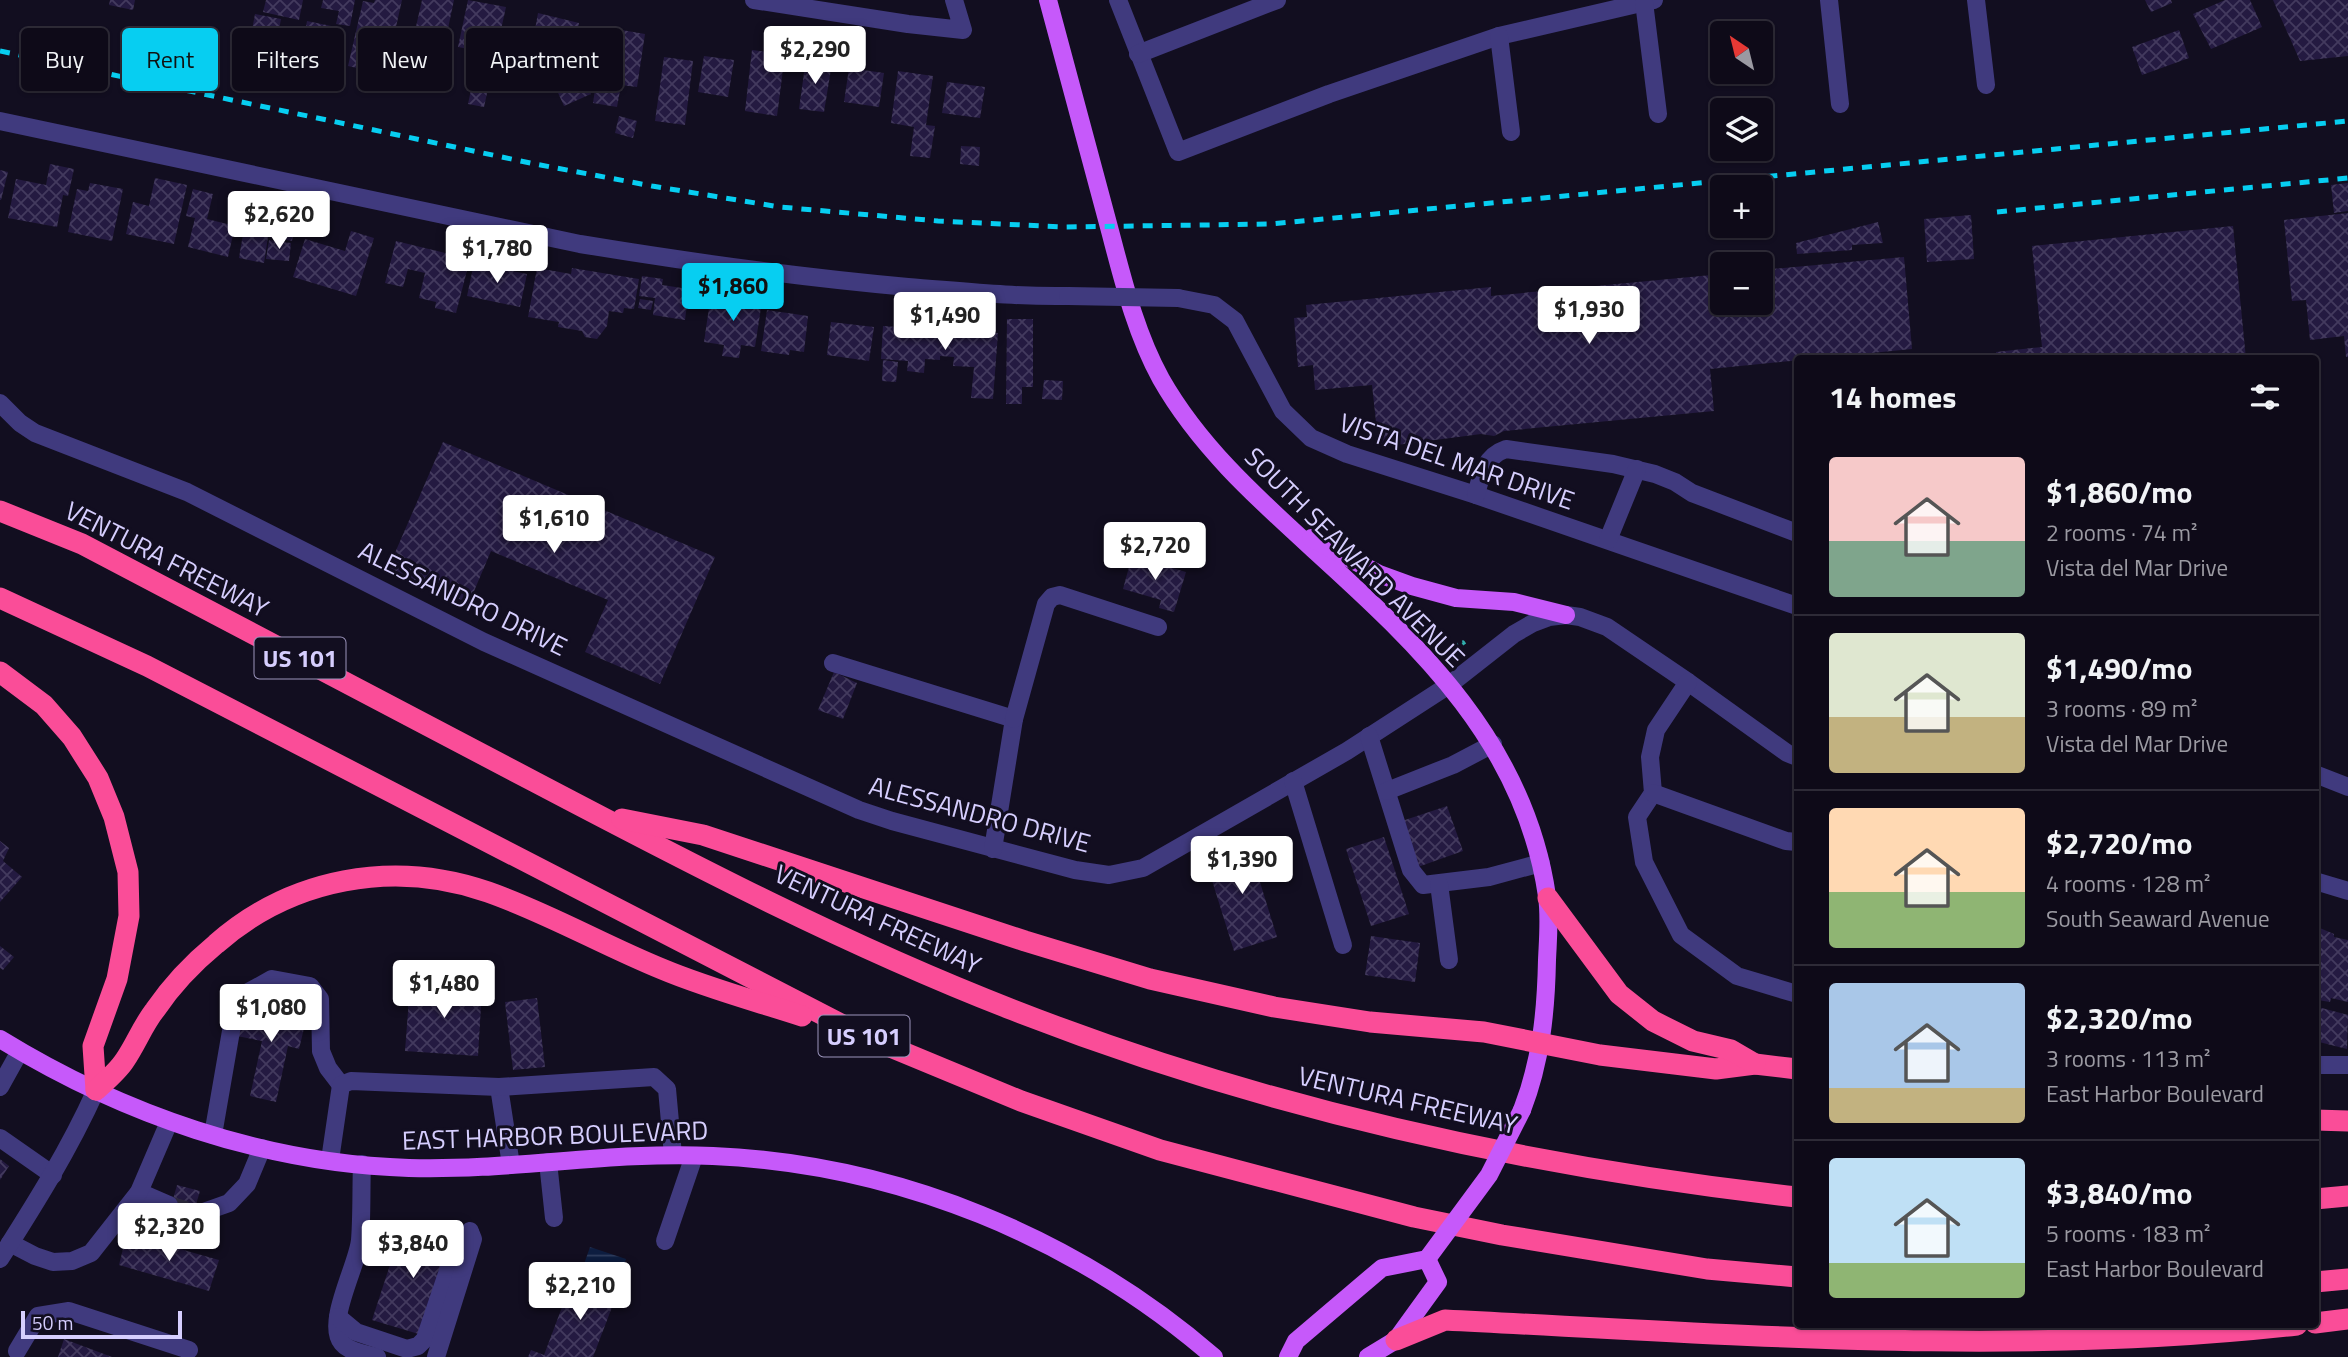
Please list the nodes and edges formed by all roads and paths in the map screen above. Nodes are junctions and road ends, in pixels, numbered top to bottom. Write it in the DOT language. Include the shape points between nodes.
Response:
graph roads {
  1 [pos="754,0"];
  2 [pos="954,0"];
  3 [pos="1048,0"];
  4 [pos="1118,0"];
  5 [pos="1277,0"];
  6 [pos="1829,0"];
  7 [pos="1976,0"];
  8 [pos="1649,1"];
  9 [pos="811,5"];
  10 [pos="1499,36"];
  11 [pos="1138,54"];
  12 [pos="1986,85"];
  13 [pos="1840,104"];
  14 [pos="1658,114"];
  15 [pos="0,121"];
  16 [pos="1511,132"];
  17 [pos="0,403"];
  18 [pos="1637,469"];
  19 [pos="1476,495"];
  20 [pos="0,511"];
  21 [pos="1286,525"];
  22 [pos="1794,532"];
  23 [pos="1608,540"];
  24 [pos="0,598"];
  25 [pos="1794,605"];
  26 [pos="1566,615"];
  27 [pos="1158,627"];
  28 [pos="1465,645"];
  29 [pos="1455,646"];
  30 [pos="833,663"];
  31 [pos="0,672"];
  32 [pos="1688,681"];
  33 [pos="1448,685"];
  34 [pos="1014,719"];
  35 [pos="1369,736"];
  36 [pos="1493,744"];
  37 [pos="1794,756"];
  38 [pos="2319,776"];
  39 [pos="1293,781"];
  40 [pos="2348,787"];
  41 [pos="1387,791"];
  42 [pos="1653,793"];
  43 [pos="596,814"];
  44 [pos="1794,842"];
  45 [pos="993,849"];
  46 [pos="1541,863"];
  47 [pos="2319,882"];
  48 [pos="1439,884"];
  49 [pos="2348,891"];
  50 [pos="1548,898"];
  51 [pos="1343,944"];
  52 [pos="1449,961"];
  53 [pos="1794,993"];
  54 [pos="864,1036"];
  55 [pos="0,1039"];
  56 [pos="1542,1043"];
  57 [pos="20,1051"];
  58 [pos="1755,1063"];
  59 [pos="2319,1065"];
  60 [pos="2348,1065"];
  61 [pos="1794,1069"];
  62 [pos="341,1086"];
  63 [pos="0,1087"];
  64 [pos="499,1087"];
  65 [pos="96,1090"];
  66 [pos="2319,1120"];
  67 [pos="2348,1121"];
  68 [pos="169,1122"];
  69 [pos="213,1135"];
  70 [pos="0,1138"];
  71 [pos="262,1148"];
  72 [pos="673,1155"];
  73 [pos="694,1156"];
  74 [pos="330,1160"];
  75 [pos="548,1163"];
  76 [pos="362,1164"];
  77 [pos="511,1165"];
  78 [pos="52,1175"];
  79 [pos="139,1192"];
  80 [pos="2348,1196"];
  81 [pos="1794,1197"];
  82 [pos="2319,1199"];
  83 [pos="169,1205"];
  84 [pos="198,1214"];
  85 [pos="554,1218"];
  86 [pos="664,1241"];
  87 [pos="10,1243"];
  88 [pos="0,1259"];
  89 [pos="1427,1259"];
  90 [pos="1794,1277"];
  91 [pos="2348,1279"];
  92 [pos="2319,1282"];
  93 [pos="338,1317"];
  94 [pos="2348,1319"];
  95 [pos="2319,1323"];
  96 [pos="2272,1328"];
  97 [pos="1393,1348"];
  98 [pos="190,1350"];
  99 [pos="17,1351"];
  100 [pos="377,1357"];
  101 [pos="436,1357"];
  102 [pos="1214,1357"];
  103 [pos="1288,1357"];
  104 [pos="1368,1357"];
  1 -- 9 [label="street"];
  2 -- 9 [label="street" via="963,30"];
  3 -- 21 [label="main road, SOUTH SEAWARD AVENUE" via="1140,332 1161,378 1190,424 1225,466"];
  4 -- 11 [label="street"];
  5 -- 11 [label="street"];
  6 -- 13 [label="street"];
  7 -- 12 [label="street"];
  8 -- 10 [label="street"];
  8 -- 14 [label="street"];
  10 -- 11 [label="street" via="1178,152"];
  10 -- 16 [label="street"];
  15 -- 19 [label="street, VISTA DEL MAR DRIVE, bridge" via="667,259 950,290 1202,301 1235,321 1283,411 1311,438"];
  17 -- 45 [label="street, ALESSANDRO DRIVE" via="35,433 187,492 484,642 859,810"];
  18 -- 19 [label="street" via="1506,449 1496,453 1482,470"];
  18 -- 22 [label="street"];
  18 -- 23 [label="street"];
  19 -- 23 [label="street, VISTA DEL MAR DRIVE"];
  20 -- 43 [label="highway, VENTURA FREEWAY / US 101" via="82,544"];
  21 -- 26 [label="main road" via="1379,574 1412,586 1456,598 1514,601"];
  21 -- 33 [label="main road, SOUTH SEAWARD AVENUE" via="1393,623"];
  23 -- 25 [label="street, VISTA DEL MAR DRIVE"];
  24 -- 54 [label="highway, US 101" via="147,666"];
  26 -- 32 [label="street" via="1607,627"];
  26 -- 33 [label="street, ALESSANDRO DRIVE" via="1524,628"];
  27 -- 34 [label="street" via="1060,595 1052,597 1046,604"];
  28 -- 29 [label="path"];
  30 -- 34 [label="street"];
  31 -- 65 [label="highway" via="44,705 72,737 98,778 128,872 129,916 117,979 93,1046"];
  32 -- 37 [label="street"];
  32 -- 42 [label="street" via="1656,730 1650,757"];
  33 -- 35 [label="street, ALESSANDRO DRIVE"];
  33 -- 36 [label="main road, SOUTH SEAWARD AVENUE"];
  34 -- 45 [label="street"];
  35 -- 39 [label="street, ALESSANDRO DRIVE"];
  35 -- 41 [label="street"];
  36 -- 41 [label="street"];
  36 -- 46 [label="main road, SOUTH SEAWARD AVENUE" via="1512,780"];
  38 -- 40 [label="street"];
  39 -- 45 [label="street, ALESSANDRO DRIVE" via="1143,868 1109,875"];
  39 -- 51 [label="street"];
  41 -- 48 [label="street" via="1411,870 1423,885"];
  42 -- 44 [label="street"];
  42 -- 53 [label="street" via="1637,817 1644,862 1681,935 1737,976"];
  43 -- 56 [label="highway" via="703,835 1150,979 1274,1007"];
  43 -- 81 [label="highway, VENTURA FREEWAY / US 101" via="908,967 1166,1065 1308,1108 1444,1141 1626,1174"];
  46 -- 48 [label="street"];
  46 -- 50 [label="main road, SOUTH SEAWARD AVENUE"];
  47 -- 49 [label="street"];
  48 -- 52 [label="street"];
  50 -- 56 [label="main road, SOUTH SEAWARD AVENUE" via="1548,989"];
  50 -- 58 [label="highway" via="1619,994 1653,1021"];
  54 -- 65 [label="highway" via="663,970 486,891 432,877 378,875 321,885 251,917 184,973 154,1011 124,1062"];
  54 -- 90 [label="highway, US 101" via="1021,1101 1160,1150 1414,1217 1707,1269"];
  55 -- 57 [label="main road, EAST HARBOR BOULEVARD"];
  56 -- 58 [label="highway" via="1716,1069"];
  56 -- 89 [label="main road, SOUTH SEAWARD AVENUE, bridge" via="1529,1093 1489,1175"];
  57 -- 63 [label="street"];
  57 -- 65 [label="main road, EAST HARBOR BOULEVARD"];
  58 -- 61 [label="highway"];
  59 -- 60 [label="street"];
  62 -- 64 [label="street" via="369,1081"];
  62 -- 69 [label="street" via="321,1051 320,999 310,986 272,979 243,995 235,1008"];
  62 -- 74 [label="street"];
  64 -- 72 [label="street" via="654,1077 667,1090"];
  64 -- 77 [label="street"];
  65 -- 68 [label="main road, EAST HARBOR BOULEVARD"];
  65 -- 78 [label="street"];
  66 -- 67 [label="highway"];
  68 -- 69 [label="main road, EAST HARBOR BOULEVARD"];
  68 -- 79 [label="street"];
  69 -- 71 [label="main road, EAST HARBOR BOULEVARD"];
  70 -- 78 [label="street"];
  71 -- 74 [label="main road, EAST HARBOR BOULEVARD"];
  71 -- 84 [label="street" via="247,1184 229,1203"];
  72 -- 73 [label="main road, EAST HARBOR BOULEVARD"];
  72 -- 75 [label="main road, EAST HARBOR BOULEVARD"];
  73 -- 86 [label="street"];
  73 -- 102 [label="main road, EAST HARBOR BOULEVARD" via="822,1169 960,1206 1020,1231 1107,1278"];
  74 -- 76 [label="main road, EAST HARBOR BOULEVARD"];
  75 -- 77 [label="main road, EAST HARBOR BOULEVARD"];
  75 -- 85 [label="street"];
  76 -- 77 [label="main road, EAST HARBOR BOULEVARD" via="408,1168"];
  76 -- 93 [label="street" via="360,1242"];
  78 -- 87 [label="street"];
  79 -- 83 [label="street"];
  79 -- 87 [label="street" via="91,1253 72,1261 53,1262"];
  80 -- 82 [label="highway"];
  87 -- 88 [label="street"];
  89 -- 97 [label="main road" via="1438,1282"];
  89 -- 103 [label="main road" via="1382,1268 1296,1341"];
  91 -- 92 [label="highway"];
  93 -- 100 [label="street" via="342,1343"];
  93 -- 101 [label="street" via="356,1332 407,1349 418,1346 425,1339 454,1253 470,1231 473,1239"];
  94 -- 95 [label="highway"];
  96 -- 97 [label="highway" via="2013,1343 1872,1342 1446,1320"];
  97 -- 104 [label="main road"];
  98 -- 99 [label="street" via="69,1311 37,1316"];
}
